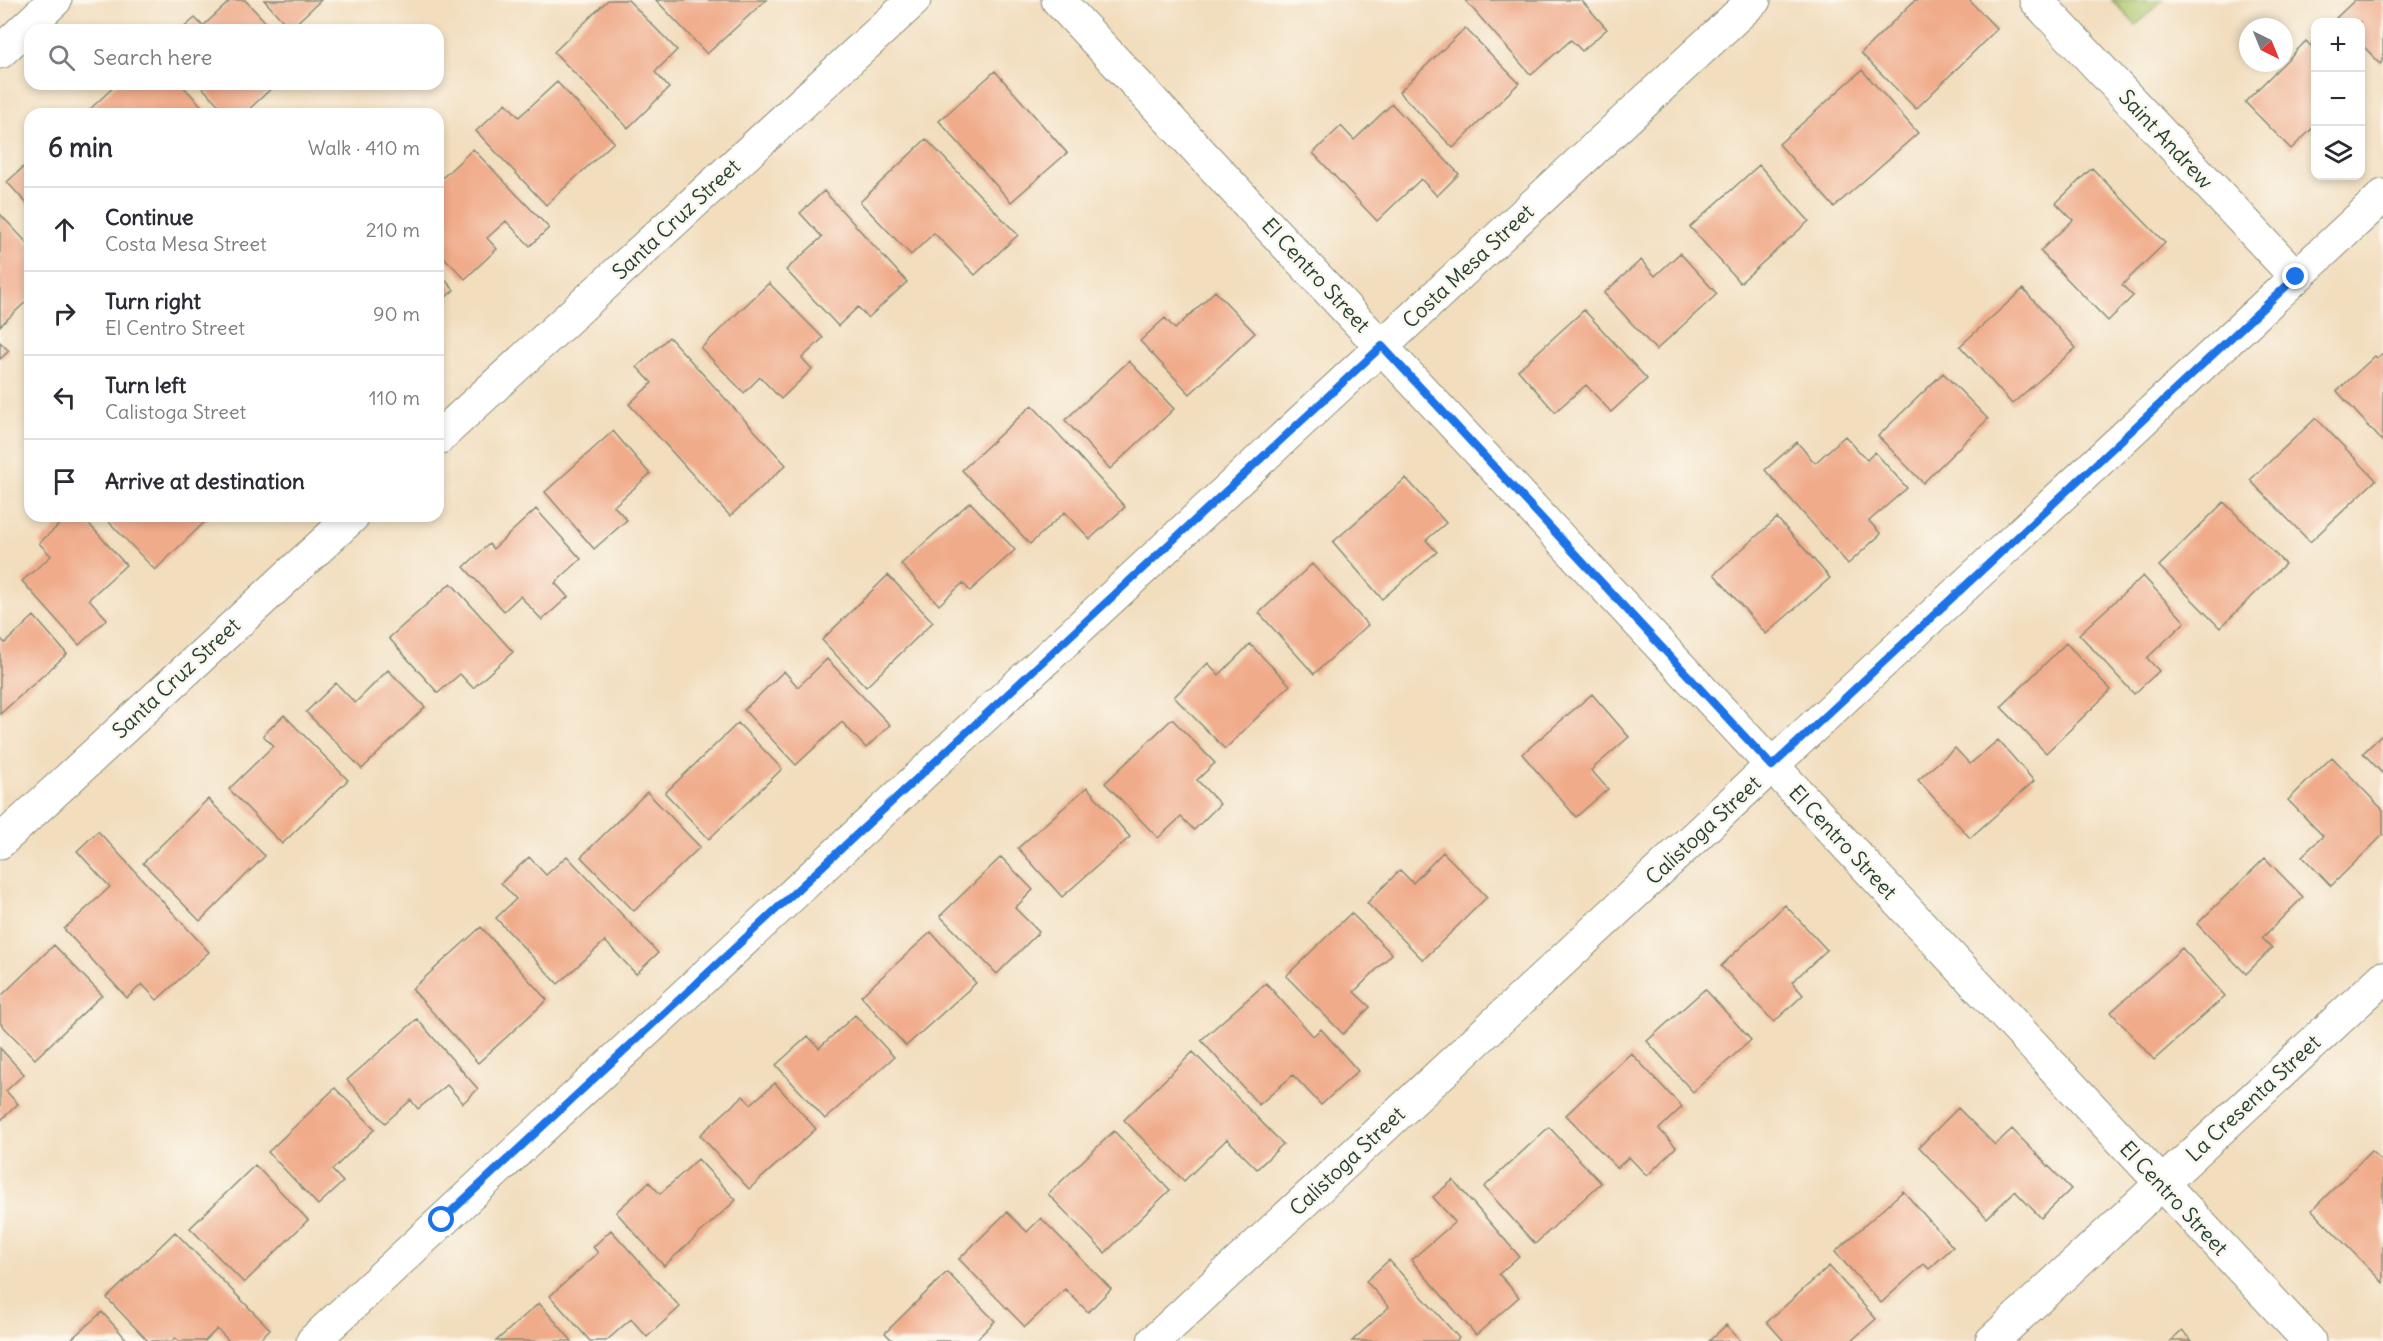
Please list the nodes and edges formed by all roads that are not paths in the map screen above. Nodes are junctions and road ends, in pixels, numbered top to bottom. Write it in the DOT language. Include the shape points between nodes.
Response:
graph roads {
  1 [pos="55,0"];
  2 [pos="914,0"];
  3 [pos="1058,0"];
  4 [pos="1754,0"];
  5 [pos="2036,0"];
  6 [pos="30,24"];
  7 [pos="24,29"];
  8 [pos="0,52"];
  9 [pos="2383,196"];
  10 [pos="2296,277"];
  11 [pos="1382,346"];
  12 [pos="444,432"];
  13 [pos="347,522"];
  14 [pos="1772,766"];
  15 [pos="0,842"];
  16 [pos="2383,978"];
  17 [pos="2161,1184"];
  18 [pos="313,1341"];
  19 [pos="1154,1341"];
  20 [pos="1992,1341"];
  21 [pos="2309,1341"];
  1 -- 6 [label="street"];
  2 -- 12 [label="street, Santa Cruz Street"];
  3 -- 11 [label="street, El Centro Street"];
  4 -- 11 [label="street, Costa Mesa Street"];
  5 -- 10 [label="street, Saint Andrew"];
  7 -- 8 [label="street"];
  9 -- 10 [label="street, Calistoga Street"];
  10 -- 14 [label="street, Calistoga Street"];
  11 -- 14 [label="street, El Centro Street"];
  11 -- 18 [label="street, Costa Mesa Street"];
  13 -- 15 [label="street, Santa Cruz Street"];
  14 -- 17 [label="street, El Centro Street"];
  14 -- 19 [label="street, Calistoga Street"];
  16 -- 17 [label="street, La Cresenta Street"];
  17 -- 20 [label="street, La Cresenta Street"];
  17 -- 21 [label="street, El Centro Street"];
}
